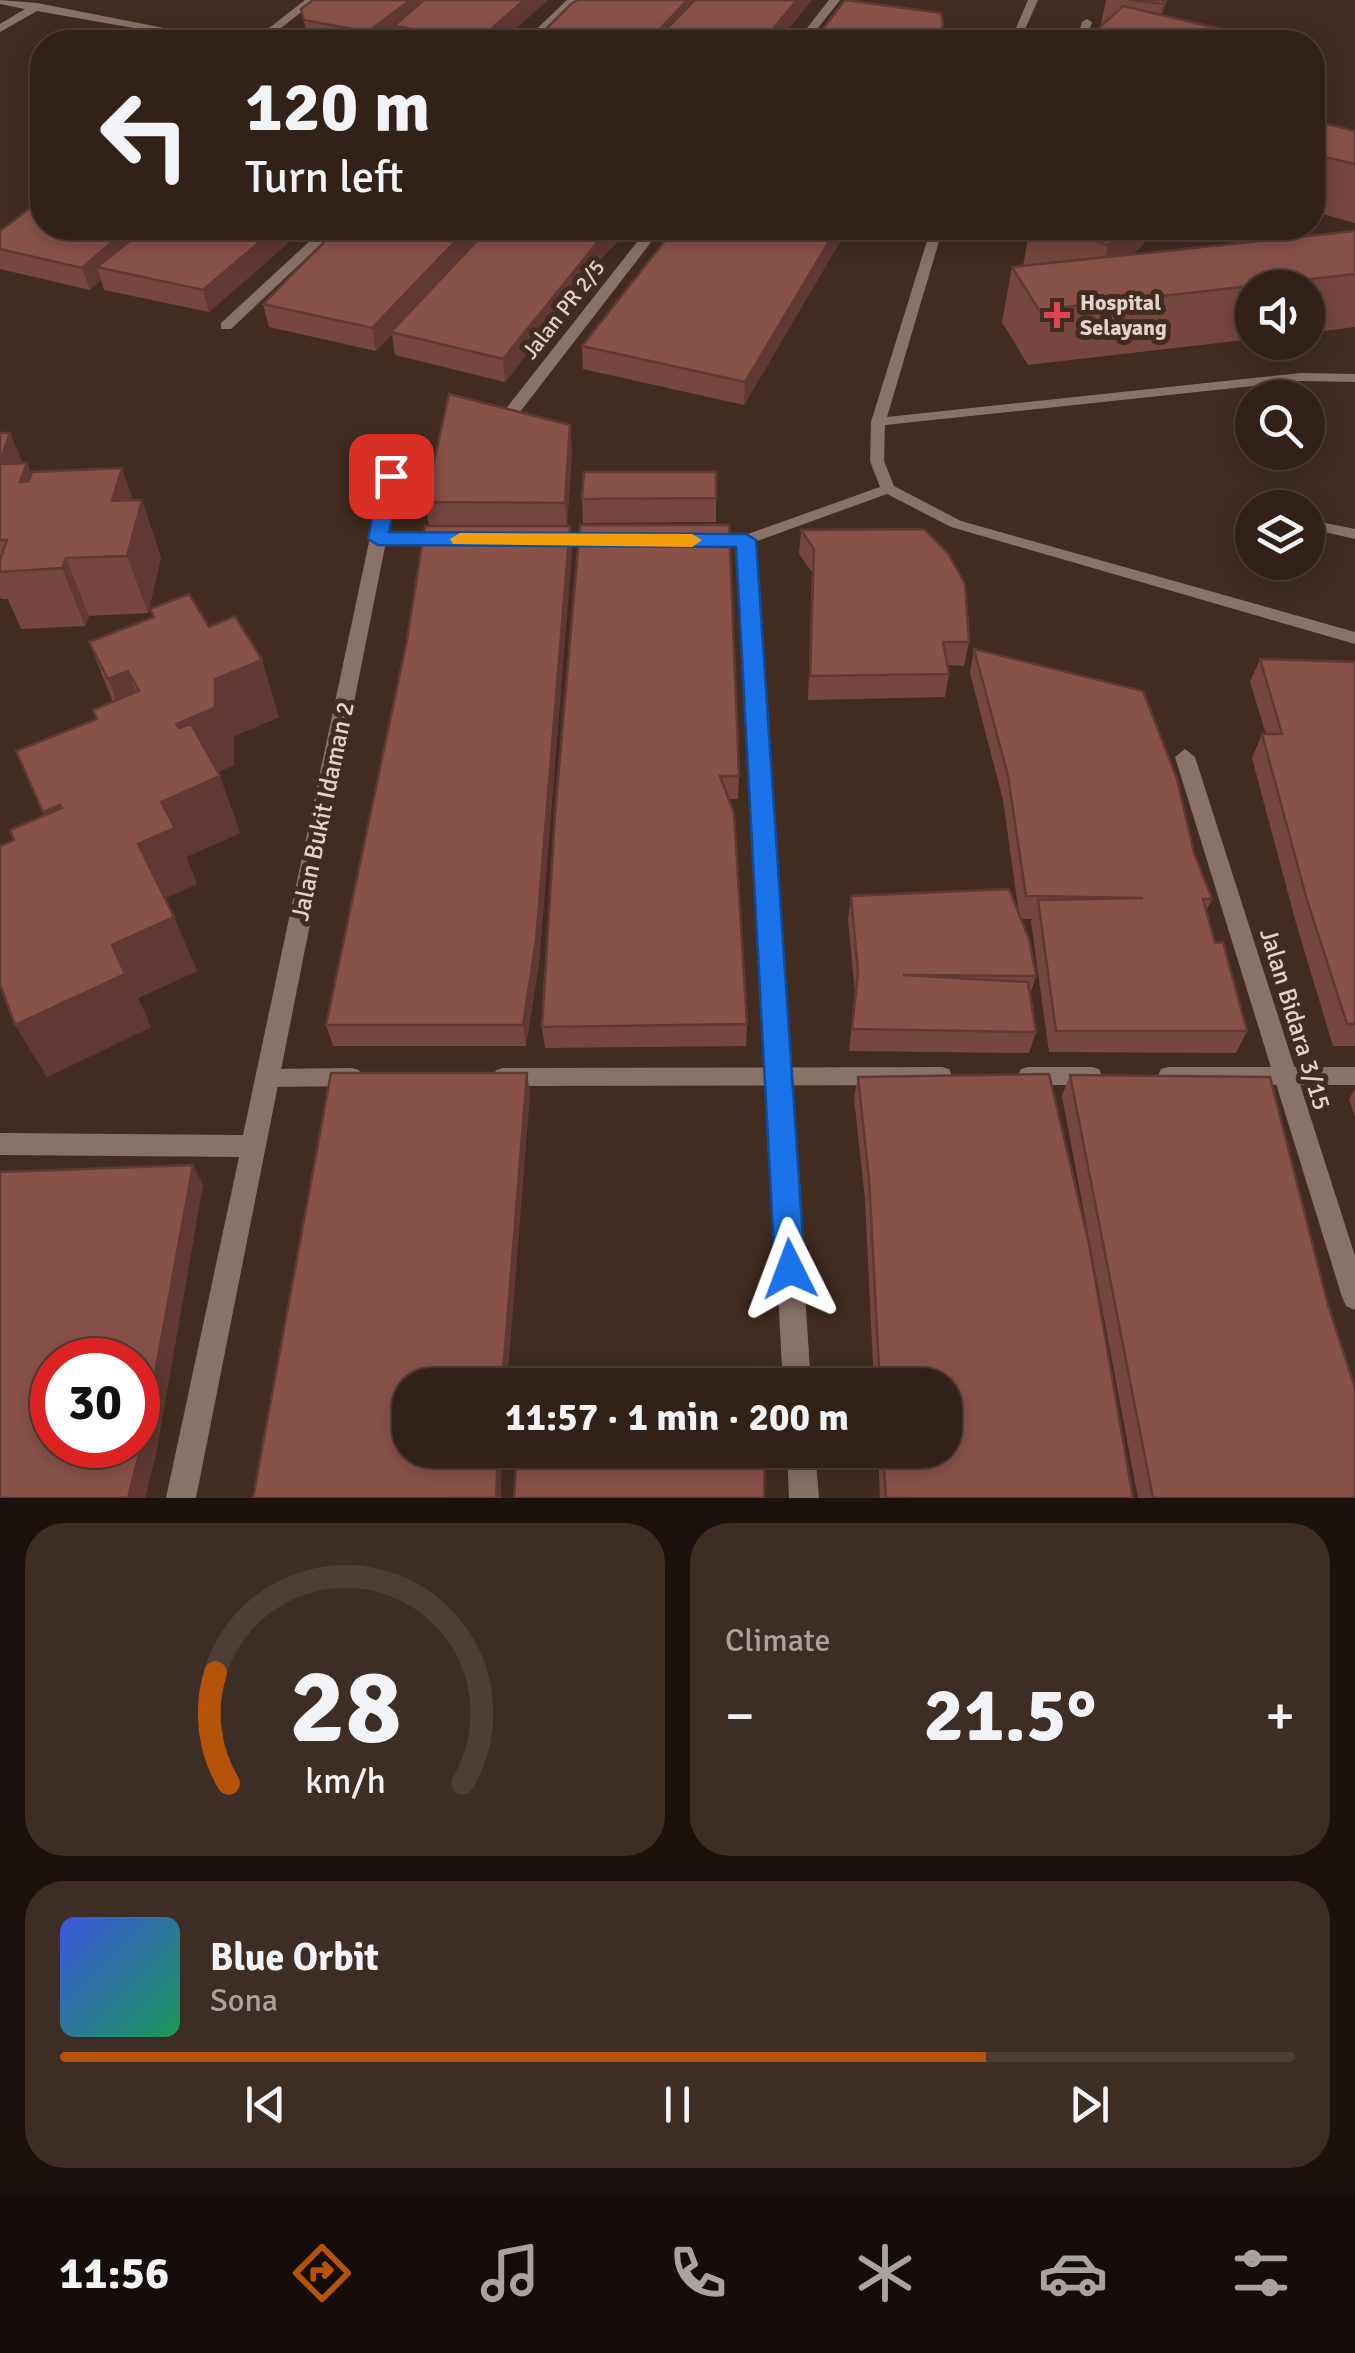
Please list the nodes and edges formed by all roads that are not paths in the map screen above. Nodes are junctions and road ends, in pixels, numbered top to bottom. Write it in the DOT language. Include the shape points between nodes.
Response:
graph roads {
  1 [pos="47,0"];
  2 [pos="312,0"];
  3 [pos="573,0"];
  4 [pos="1033,0"];
  5 [pos="0,1"];
  6 [pos="831,4"];
  7 [pos="35,8"];
  8 [pos="847,12"];
  9 [pos="1087,22"];
  10 [pos="0,29"];
  11 [pos="161,30"];
  12 [pos="272,30"];
  13 [pos="541,30"];
  14 [pos="810,30"];
  15 [pos="1021,30"];
  16 [pos="1084,30"];
  17 [pos="318,240"];
  18 [pos="646,240"];
  19 [pos="933,240"];
  20 [pos="226,326"];
  21 [pos="1355,378"];
  22 [pos="507,418"];
  23 [pos="878,422"];
  24 [pos="391,476"];
  25 [pos="888,489"];
  26 [pos="1325,528"];
  27 [pos="1355,534"];
  28 [pos="378,539"];
  29 [pos="475,539"];
  30 [pos="688,540"];
  31 [pos="746,540"];
  32 [pos="1355,638"];
  33 [pos="1185,757"];
  34 [pos="778,1076"];
  35 [pos="973,1076"];
  36 [pos="1012,1076"];
  37 [pos="1110,1076"];
  38 [pos="1149,1076"];
  39 [pos="1285,1076"];
  40 [pos="1355,1076"];
  41 [pos="366,1077"];
  42 [pos="484,1077"];
  43 [pos="268,1078"];
  44 [pos="0,1144"];
  45 [pos="254,1146"];
  46 [pos="1355,1297"];
  47 [pos="796,1368"];
  48 [pos="802,1468"];
  49 [pos="181,1498"];
  50 [pos="804,1498"];
  1 -- 7 [label="street"];
  2 -- 12 [label="street"];
  3 -- 13 [label="street"];
  4 -- 15 [label="lane"];
  5 -- 7 [label="street"];
  6 -- 8 [label="street"];
  6 -- 14 [label="street"];
  7 -- 10 [label="street"];
  7 -- 11 [label="street"];
  9 -- 16 [label="lane"];
  17 -- 20 [label="street"];
  18 -- 22 [label="street, Jalan PR 2/5"];
  19 -- 23 [label="lane"];
  21 -- 23 [label="lane" via="1300,378"];
  23 -- 25 [label="lane" via="877,460"];
  24 -- 28 [label="street, Jalan Bukit Idaman 2"];
  25 -- 31 [label="lane"];
  25 -- 32 [label="lane" via="956,524"];
  26 -- 27 [label="lane"];
  28 -- 29 [label="lane"];
  28 -- 43 [label="street, Jalan Bukit Idaman 2"];
  30 -- 31 [label="lane"];
  31 -- 34 [label="street"];
  33 -- 39 [label="street, Jalan Bidara 3/15"];
  34 -- 35 [label="lane"];
  34 -- 42 [label="lane"];
  34 -- 47 [label="street"];
  36 -- 37 [label="lane"];
  38 -- 39 [label="lane"];
  39 -- 40 [label="lane"];
  39 -- 46 [label="street, Jalan Bidara 3/15"];
  41 -- 43 [label="lane"];
  43 -- 45 [label="street, Jalan Bukit Idaman 2"];
  44 -- 45 [label="street"];
  45 -- 49 [label="street, Jalan Bukit Idaman 2"];
  48 -- 50 [label="street"];
}
